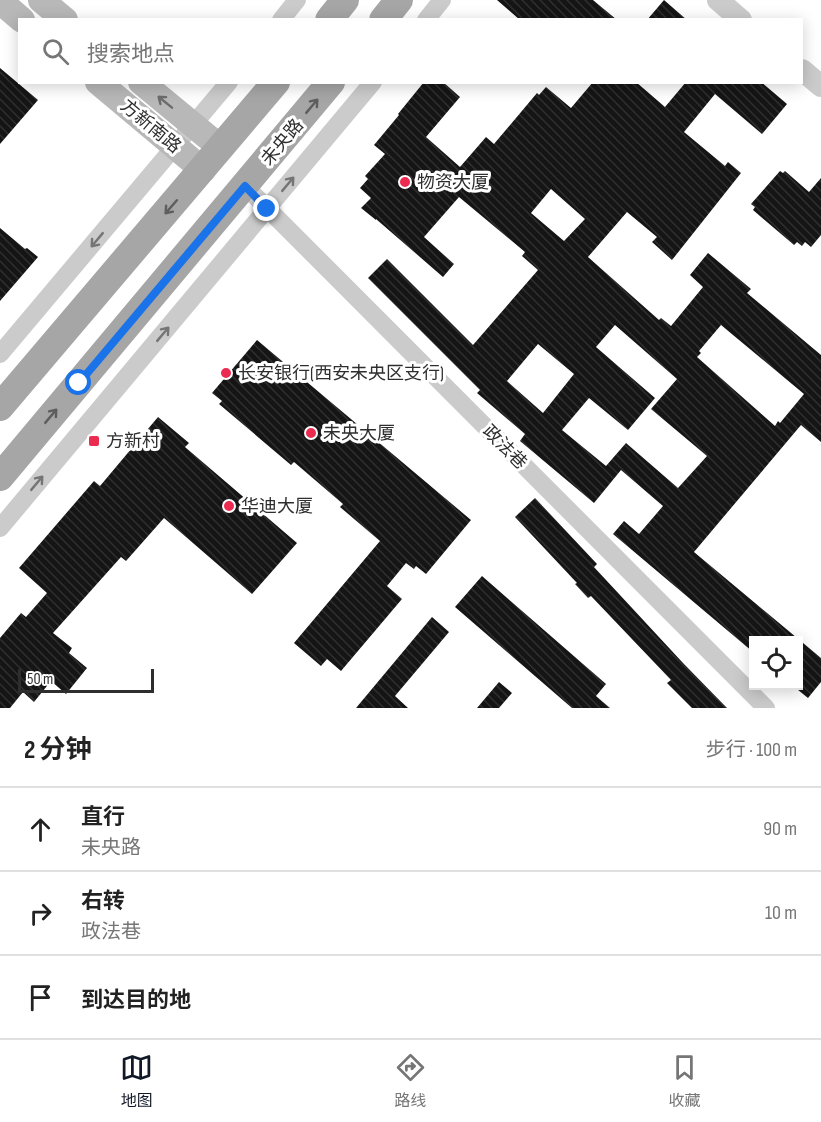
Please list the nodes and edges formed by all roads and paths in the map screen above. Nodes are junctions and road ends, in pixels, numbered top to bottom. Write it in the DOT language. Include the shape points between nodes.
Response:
graph roads {
  1 [pos="41,0"];
  2 [pos="297,0"];
  3 [pos="345,0"];
  4 [pos="399,0"];
  5 [pos="442,0"];
  6 [pos="718,0"];
  7 [pos="0,1"];
  8 [pos="20,18"];
  9 [pos="62,18"];
  10 [pos="283,18"];
  11 [pos="330,18"];
  12 [pos="385,18"];
  13 [pos="428,18"];
  14 [pos="739,18"];
  15 [pos="803,72"];
  16 [pos="100,84"];
  17 [pos="143,84"];
  18 [pos="227,84"];
  19 [pos="274,84"];
  20 [pos="329,84"];
  21 [pos="371,84"];
  22 [pos="821,86"];
  23 [pos="193,126"];
  24 [pos="175,147"];
  25 [pos="212,159"];
  26 [pos="245,186"];
  27 [pos="267,209"];
  28 [pos="0,354"];
  29 [pos="0,407"];
  30 [pos="0,477"];
  31 [pos="0,528"];
  32 [pos="766,708"];
  1 -- 9 [label="main road"];
  2 -- 10 [label="street"];
  3 -- 11 [label="main road"];
  4 -- 12 [label="main road"];
  5 -- 13 [label="street"];
  6 -- 14 [label="street"];
  7 -- 8 [label="main road"];
  15 -- 22 [label="street"];
  16 -- 24 [label="main road, 方新南路"];
  23 -- 17 [label="main road, 方新南路, one-way"];
  18 -- 23 [label="street"];
  19 -- 25 [label="main road"];
  26 -- 20 [label="main road, 未央路, one-way"];
  27 -- 21 [label="street, one-way"];
  23 -- 24 [label="street"];
  23 -- 25 [label="main road, 方新南路"];
  24 -- 25 [label="main road, 方新南路"];
  24 -- 28 [label="street, one-way"];
  25 -- 29 [label="main road, one-way"];
  26 -- 27 [label="street, 政法巷"];
  30 -- 26 [label="main road, 未央路, one-way"];
  31 -- 27 [label="street, one-way"];
  27 -- 32 [label="street, 政法巷"];
}
